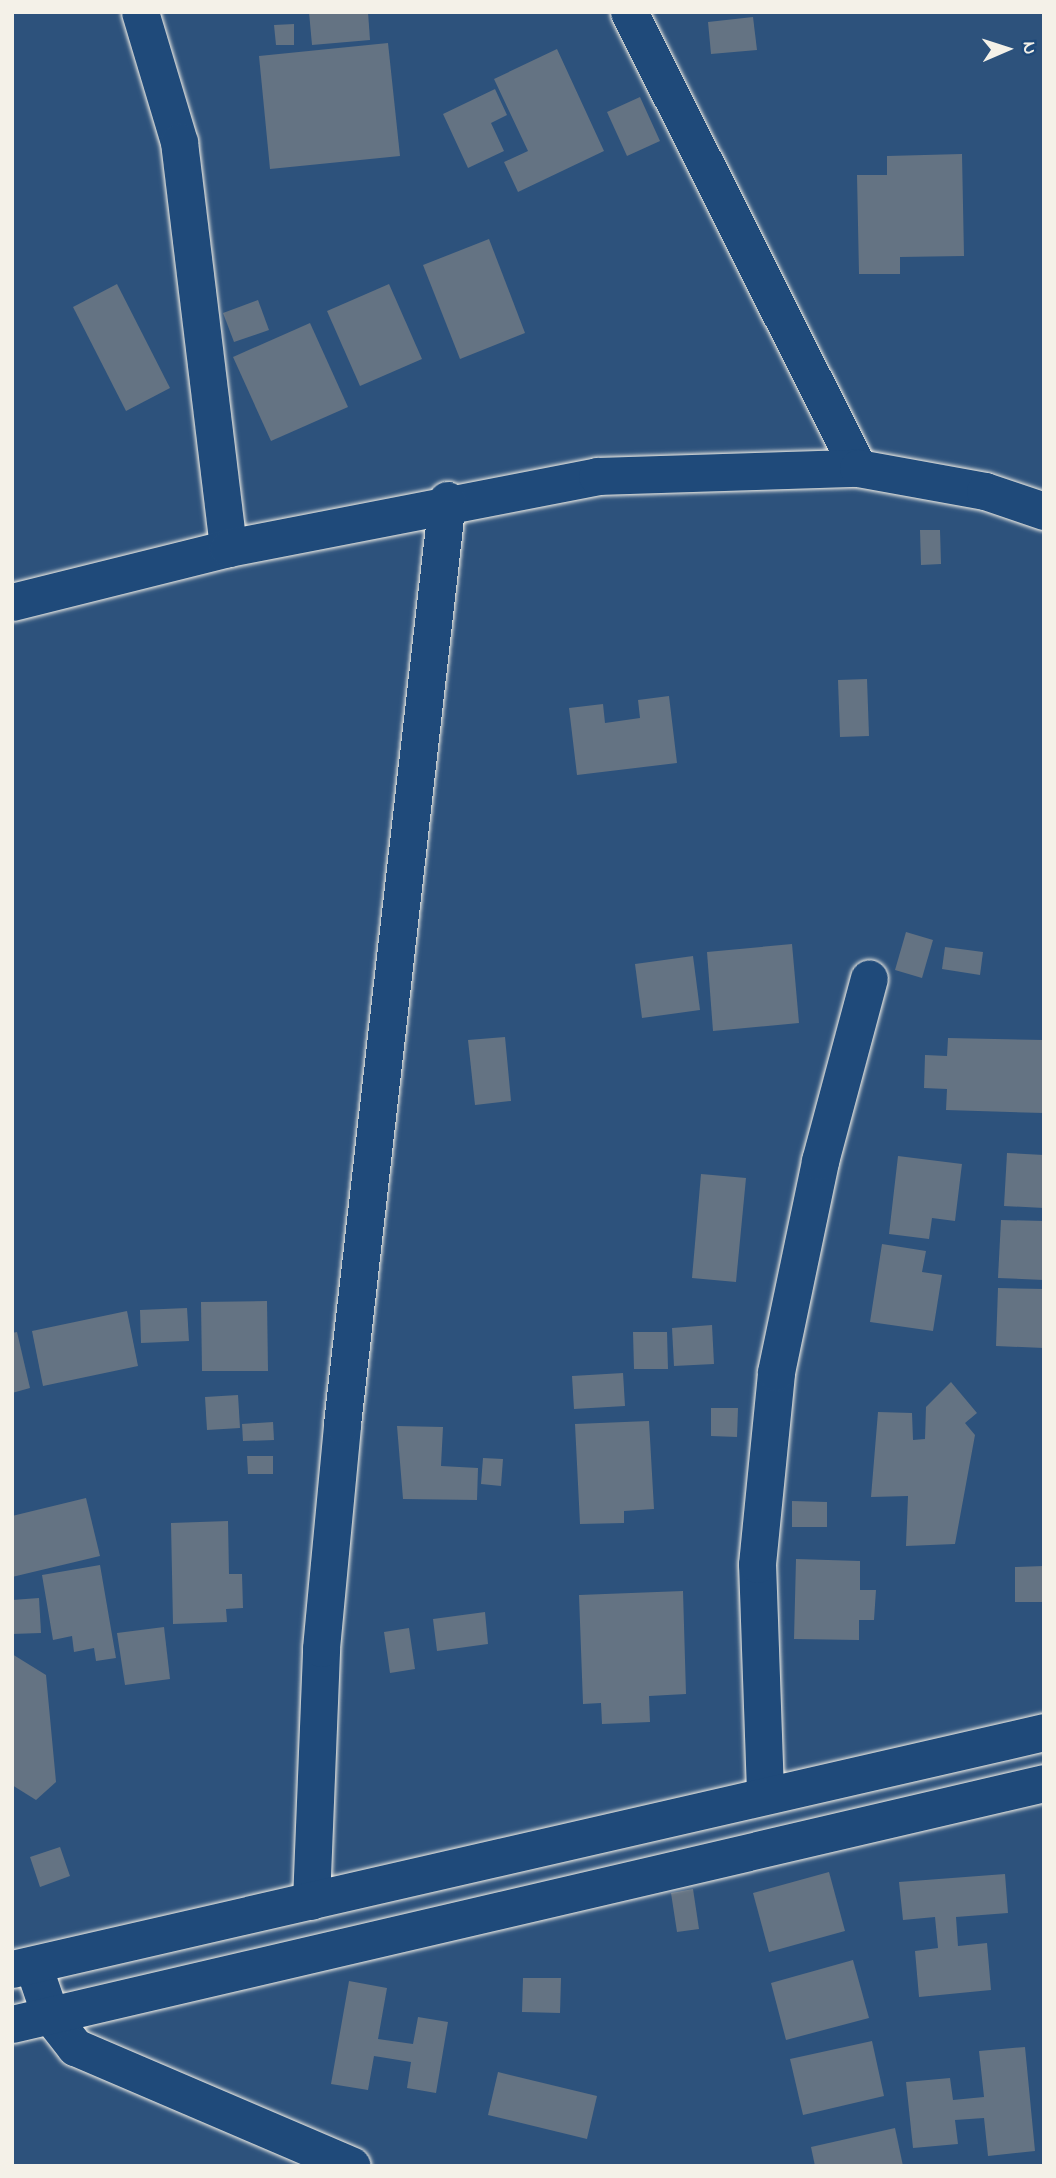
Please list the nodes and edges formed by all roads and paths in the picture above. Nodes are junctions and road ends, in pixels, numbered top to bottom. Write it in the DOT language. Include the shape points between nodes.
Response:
graph roads {
  1 [pos="140,12"];
  2 [pos="629,12"];
  3 [pos="858,468"];
  4 [pos="447,500"];
  5 [pos="1044,511"];
  6 [pos="228,548"];
  7 [pos="12,602"];
  8 [pos="869,978"];
  9 [pos="1044,1732"];
  10 [pos="1044,1783"];
  11 [pos="765,1792"];
  12 [pos="312,1901"];
  13 [pos="23,1967"];
  14 [pos="51,2015"];
  15 [pos="12,2024"];
  16 [pos="352,2166"];
  1 -- 6 [label="street" via="179,142"];
  2 -- 3 [label="street"];
  3 -- 4 [label="street" via="597,476"];
  3 -- 5 [label="street" via="985,491"];
  4 -- 6 [label="street"];
  4 -- 12 [label="street" via="342,1424 321,1648"];
  6 -- 7 [label="street"];
  8 -- 11 [label="street" via="820,1161 776,1372 757,1563"];
  9 -- 11 [label="street"];
  10 -- 14 [label="street"];
  11 -- 12 [label="street"];
  12 -- 13 [label="street"];
  13 -- 14 [label="street"];
  14 -- 15 [label="street"];
  14 -- 16 [label="street" via="75,2047"];
}
